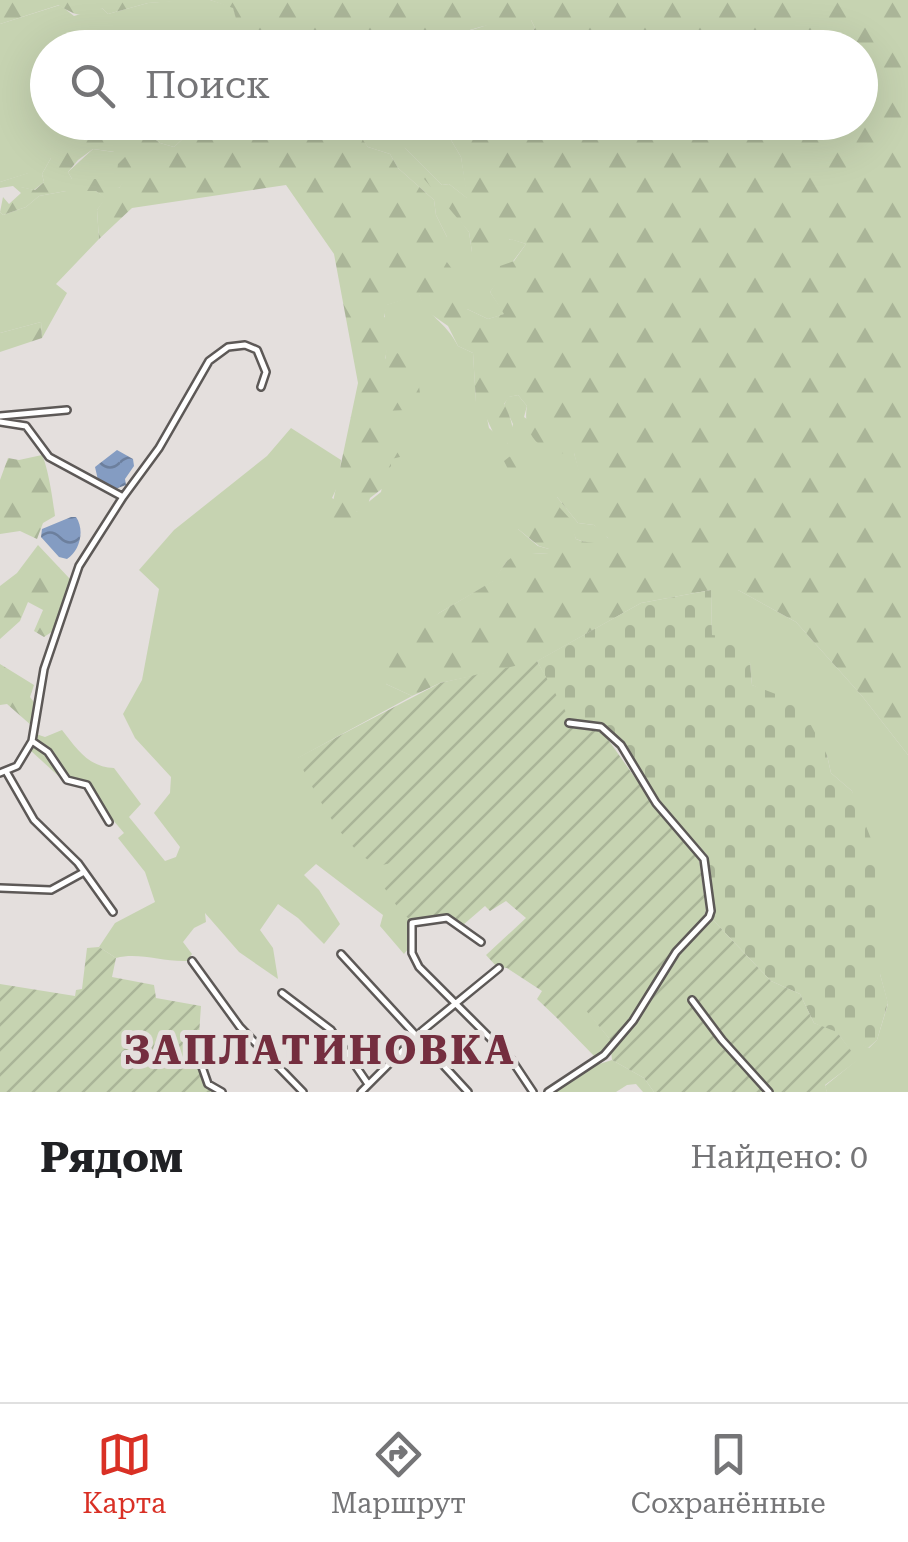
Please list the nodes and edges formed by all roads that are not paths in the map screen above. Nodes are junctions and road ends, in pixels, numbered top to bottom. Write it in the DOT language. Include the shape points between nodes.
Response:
graph roads {
  1 [pos="261,387"];
  2 [pos="67,410"];
  3 [pos="0,419"];
  4 [pos="122,497"];
  5 [pos="569,723"];
  6 [pos="32,741"];
  7 [pos="3,772"];
  8 [pos="109,822"];
  9 [pos="84,872"];
  10 [pos="0,888"];
  11 [pos="113,912"];
  12 [pos="481,942"];
  13 [pos="340,954"];
  14 [pos="192,960"];
  15 [pos="499,968"];
  16 [pos="282,993"];
  17 [pos="692,1000"];
  18 [pos="456,1002"];
  19 [pos="417,1036"];
  20 [pos="201,1064"];
  21 [pos="369,1085"];
  22 [pos="222,1092"];
  23 [pos="303,1092"];
  24 [pos="361,1092"];
  25 [pos="468,1092"];
  26 [pos="534,1092"];
  27 [pos="548,1092"];
  28 [pos="769,1092"];
  1 -- 4 [label="street" via="266,372 257,350 228,347 208,361"];
  2 -- 3 [label="street"];
  3 -- 4 [label="street" via="26,426 49,457"];
  4 -- 6 [label="street" via="72,583 44,669"];
  5 -- 27 [label="street" via="601,727 620,746 656,803 704,859 711,911 604,1055"];
  6 -- 7 [label="street" via="23,758"];
  6 -- 8 [label="street" via="68,780 89,788"];
  7 -- 9 [label="street" via="42,832"];
  9 -- 10 [label="street" via="51,890"];
  9 -- 11 [label="street"];
  12 -- 18 [label="street" via="447,918 412,923 419,967"];
  13 -- 19 [label="street"];
  14 -- 23 [label="street" via="240,1027"];
  15 -- 18 [label="street"];
  16 -- 21 [label="street" via="331,1030"];
  17 -- 28 [label="street"];
  18 -- 19 [label="street"];
  18 -- 26 [label="street"];
  19 -- 21 [label="street"];
  19 -- 25 [label="street"];
  20 -- 22 [label="street" via="208,1084"];
  21 -- 24 [label="street"];
}
